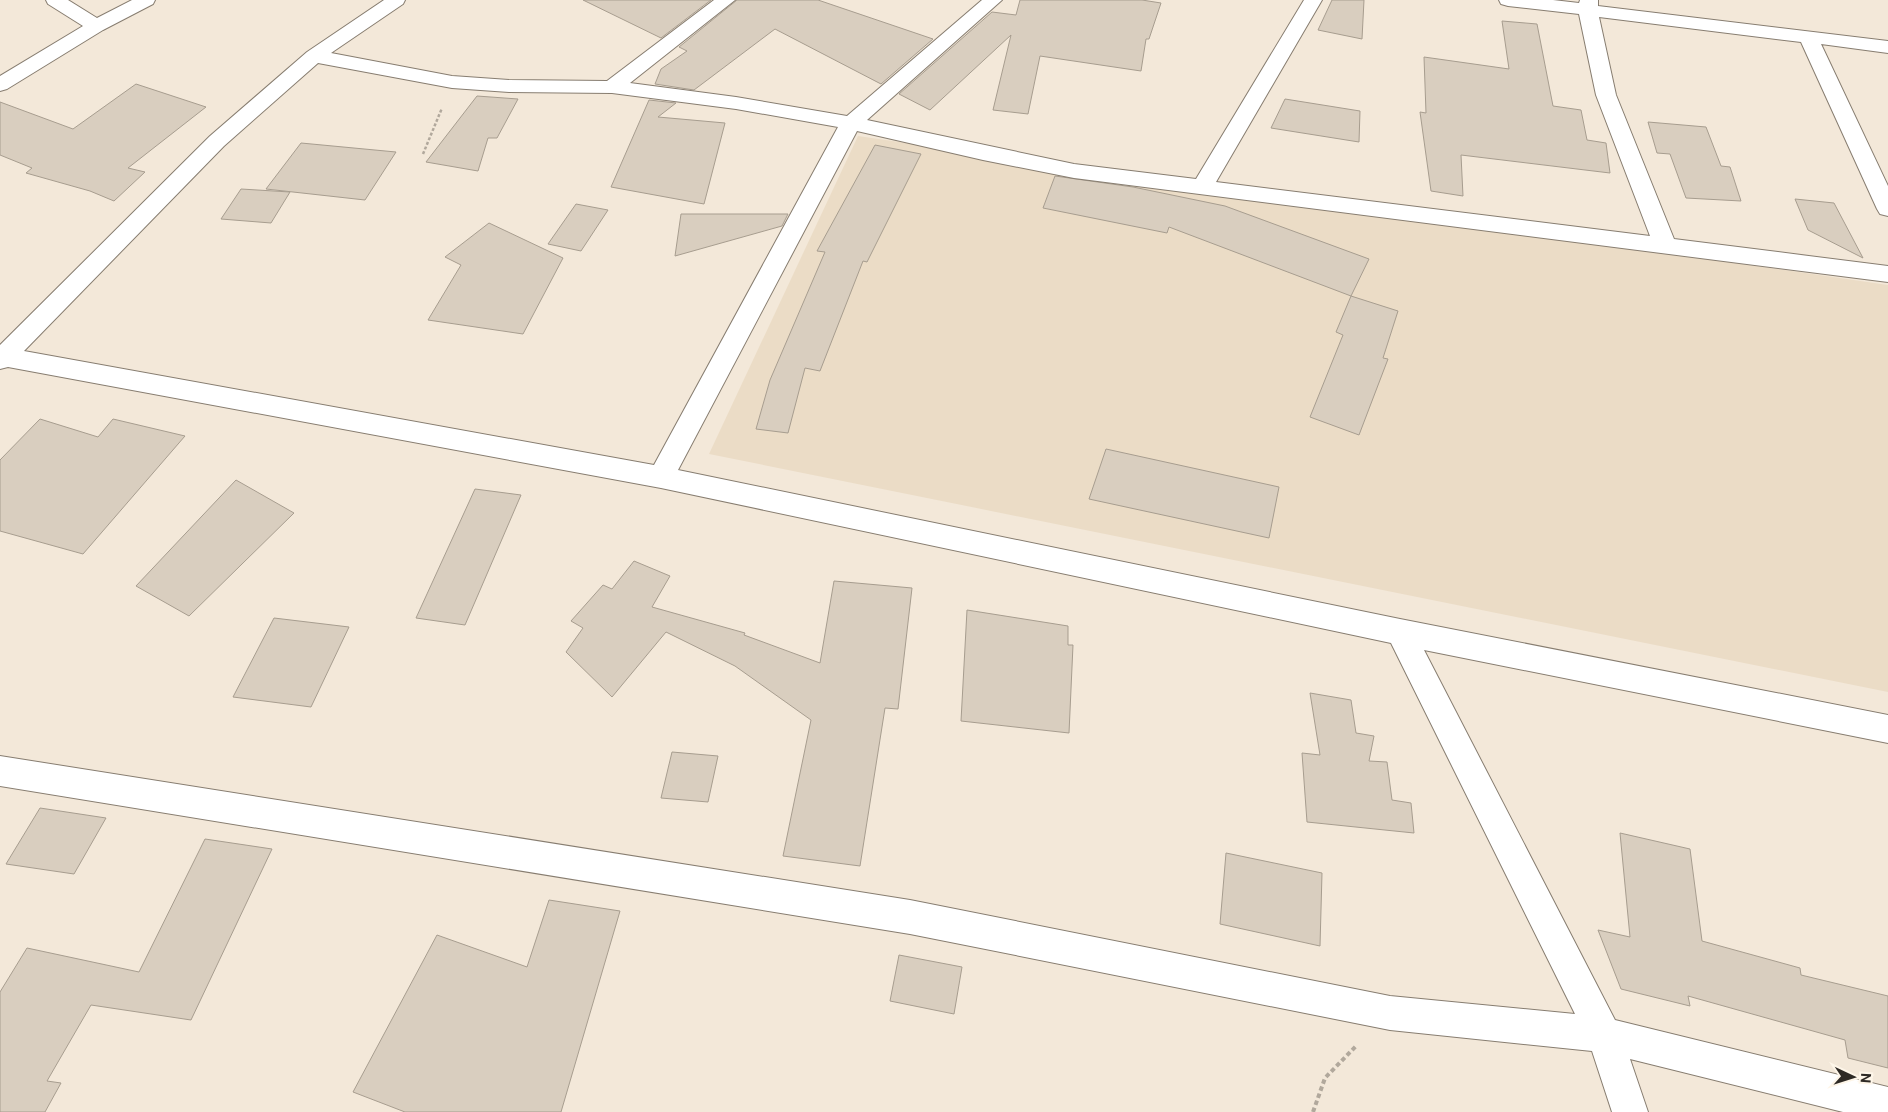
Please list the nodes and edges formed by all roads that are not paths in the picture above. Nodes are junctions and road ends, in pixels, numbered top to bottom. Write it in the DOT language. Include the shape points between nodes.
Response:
graph roads {
  1 [pos="55,0"];
  2 [pos="146,0"];
  3 [pos="396,0"];
  4 [pos="726,0"];
  5 [pos="992,0"];
  6 [pos="1313,0"];
  7 [pos="1508,0"];
  8 [pos="1588,5"];
  9 [pos="96,26"];
  10 [pos="1808,37"];
  11 [pos="1888,47"];
  12 [pos="314,56"];
  13 [pos="0,85"];
  14 [pos="612,88"];
  15 [pos="851,123"];
  16 [pos="1203,186"];
  17 [pos="1888,209"];
  18 [pos="1665,245"];
  19 [pos="1888,274"];
  20 [pos="1,358"];
  21 [pos="661,477"];
  22 [pos="1400,632"];
  23 [pos="1888,729"];
  24 [pos="0,771"];
  25 [pos="1604,1035"];
  26 [pos="1888,1105"];
  27 [pos="1630,1112"];
  1 -- 9 [label="street"];
  2 -- 9 [label="street"];
  3 -- 12 [label="street"];
  4 -- 14 [label="street"];
  5 -- 15 [label="street"];
  6 -- 16 [label="street"];
  7 -- 8 [label="street"];
  8 -- 10 [label="street"];
  8 -- 18 [label="street" via="1606,95"];
  9 -- 13 [label="street"];
  10 -- 11 [label="street"];
  10 -- 17 [label="street"];
  12 -- 14 [label="street" via="452,82"];
  12 -- 20 [label="street" via="217,142"];
  14 -- 15 [label="street" via="736,103"];
  15 -- 16 [label="street" via="1074,171"];
  15 -- 21 [label="street"];
  16 -- 18 [label="street"];
  18 -- 19 [label="street"];
  20 -- 21 [label="street"];
  21 -- 22 [label="street"];
  22 -- 23 [label="street"];
  22 -- 25 [label="street"];
  24 -- 25 [label="street" via="910,917 1390,1013"];
  25 -- 26 [label="street"];
  25 -- 27 [label="street"];
}
